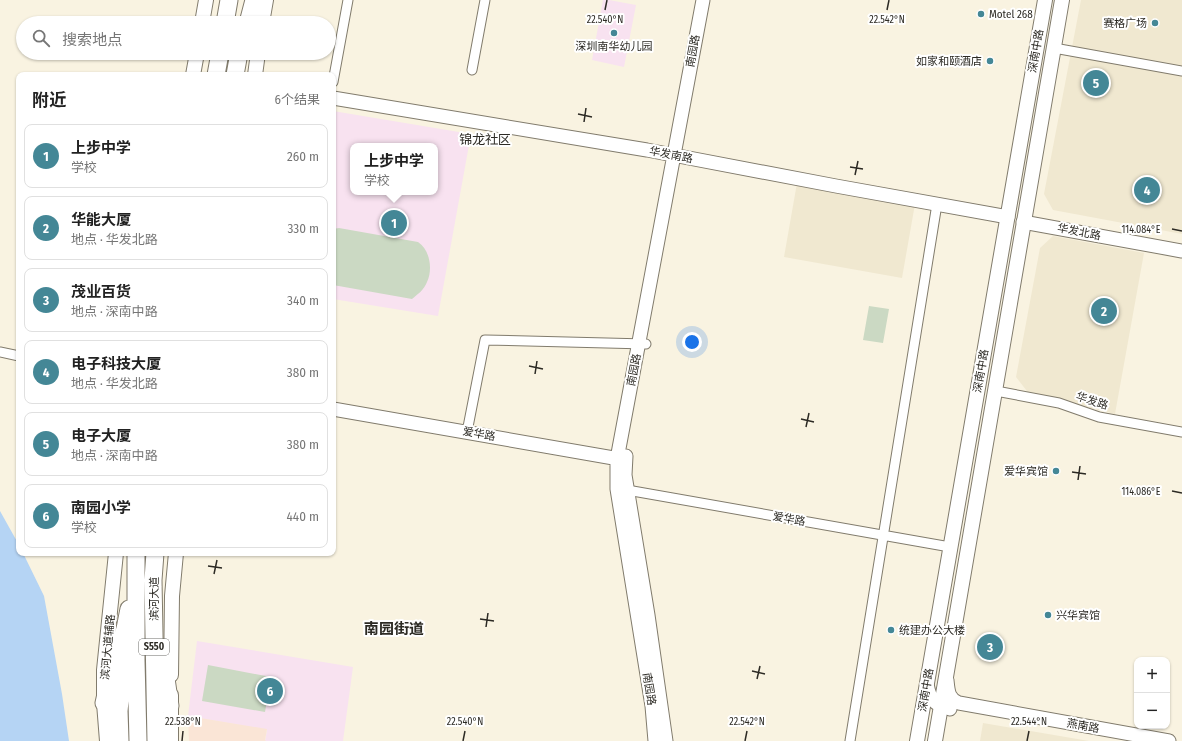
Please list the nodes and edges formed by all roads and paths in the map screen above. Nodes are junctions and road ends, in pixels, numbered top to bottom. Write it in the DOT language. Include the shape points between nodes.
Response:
graph roads {
  1 [pos="206,0"];
  2 [pos="222,0"];
  3 [pos="229,0"];
  4 [pos="248,0"];
  5 [pos="254,0"];
  6 [pos="266,0"];
  7 [pos="348,0"];
  8 [pos="484,0"];
  9 [pos="703,0"];
  10 [pos="710,0"];
  11 [pos="1045,0"];
  12 [pos="1062,0"];
  13 [pos="203,16"];
  14 [pos="222,16"];
  15 [pos="227,16"];
  16 [pos="245,16"];
  17 [pos="250,16"];
  18 [pos="263,16"];
  19 [pos="1054,48"];
  20 [pos="196,60"];
  21 [pos="219,60"];
  22 [pos="238,60"];
  23 [pos="257,60"];
  24 [pos="472,70"];
  25 [pos="1182,71"];
  26 [pos="194,72"];
  27 [pos="217,72"];
  28 [pos="236,72"];
  29 [pos="255,72"];
  30 [pos="335,72"];
  31 [pos="336,99"];
  32 [pos="678,156"];
  33 [pos="937,204"];
  34 [pos="1008,217"];
  35 [pos="1024,219"];
  36 [pos="1182,243"];
  37 [pos="1182,251"];
  38 [pos="642,344"];
  39 [pos="0,352"];
  40 [pos="16,355"];
  41 [pos="996,391"];
  42 [pos="336,410"];
  43 [pos="467,432"];
  44 [pos="1182,432"];
  45 [pos="621,459"];
  46 [pos="627,490"];
  47 [pos="884,536"];
  48 [pos="950,548"];
  49 [pos="116,556"];
  50 [pos="136,556"];
  51 [pos="155,556"];
  52 [pos="176,556"];
  53 [pos="135,578"];
  54 [pos="153,580"];
  55 [pos="125,629"];
  56 [pos="946,674"];
  57 [pos="927,684"];
  58 [pos="104,702"];
  59 [pos="170,706"];
  60 [pos="941,707"];
  61 [pos="663,740"];
  62 [pos="107,741"];
  63 [pos="120,741"];
  64 [pos="138,741"];
  65 [pos="156,741"];
  66 [pos="171,741"];
  67 [pos="850,741"];
  68 [pos="917,741"];
  69 [pos="935,741"];
  70 [pos="1129,741"];
  71 [pos="1169,741"];
  1 -- 13 [label="main road"];
  2 -- 14 [label="highway"];
  3 -- 15 [label="highway"];
  4 -- 16 [label="highway"];
  5 -- 17 [label="highway"];
  6 -- 18 [label="main road"];
  7 -- 30 [label="street"];
  8 -- 24 [label="street"];
  9 -- 32 [label="main road, 南园路"];
  10 -- 32 [label="main road, 南园路"];
  11 -- 34 [label="main road, 深南中路"];
  12 -- 19 [label="main road, 深南中路"];
  19 -- 25 [label="street"];
  19 -- 35 [label="main road, 深南中路"];
  20 -- 26 [label="main road"];
  21 -- 27 [label="highway"];
  22 -- 28 [label="highway"];
  23 -- 29 [label="main road"];
  31 -- 32 [label="main road, 华发南路"];
  32 -- 33 [label="main road, 华发南路"];
  32 -- 38 [label="main road, 南园路"];
  33 -- 34 [label="main road, 华发南路"];
  33 -- 47 [label="street"];
  34 -- 48 [label="main road, 深南中路"];
  35 -- 36 [label="main road, 华发北路"];
  35 -- 37 [label="main road, 华发北路"];
  35 -- 41 [label="main road, 深南中路"];
  38 -- 43 [label="street" via="485,340"];
  38 -- 45 [label="main road, 南园路"];
  39 -- 40 [label="street"];
  41 -- 44 [label="street, 华发路" via="1059,403 1099,417"];
  41 -- 56 [label="main road, 深南中路"];
  42 -- 43 [label="main road, 爱华路"];
  43 -- 45 [label="main road, 爱华路"];
  45 -- 46 [label="main road, 南园路"];
  45 -- 61 [label="main road, 南园路" via="617,489 652,706"];
  46 -- 47 [label="street, 爱华路"];
  46 -- 61 [label="main road, 南园路" via="648,614"];
  47 -- 48 [label="street, 爱华路"];
  47 -- 67 [label="street"];
  48 -- 57 [label="main road, 深南中路"];
  49 -- 58 [label="main road, 滨河大道辅路" via="104,670"];
  50 -- 53 [label="highway, 滨河大道 / S550"];
  51 -- 54 [label="highway, 滨河大道 / S550"];
  52 -- 59 [label="main road" via="172,596"];
  53 -- 55 [label="highway"];
  53 -- 64 [label="highway, 滨河大道 / S550"];
  54 -- 59 [label="highway"];
  54 -- 65 [label="highway, 滨河大道 / S550"];
  55 -- 58 [label="highway" via="113,663"];
  55 -- 63 [label="highway" via="124,671 119,711"];
  56 -- 60 [label="main road, 深南中路"];
  56 -- 71 [label="main road, 燕南路" via="950,697 959,703"];
  57 -- 60 [label="main road" via="931,698"];
  57 -- 68 [label="main road, 深南中路"];
  58 -- 62 [label="main road, 滨河大道辅路"];
  59 -- 66 [label="main road"];
  60 -- 69 [label="main road, 深南中路"];
  60 -- 70 [label="main road, 燕南路"];
}
